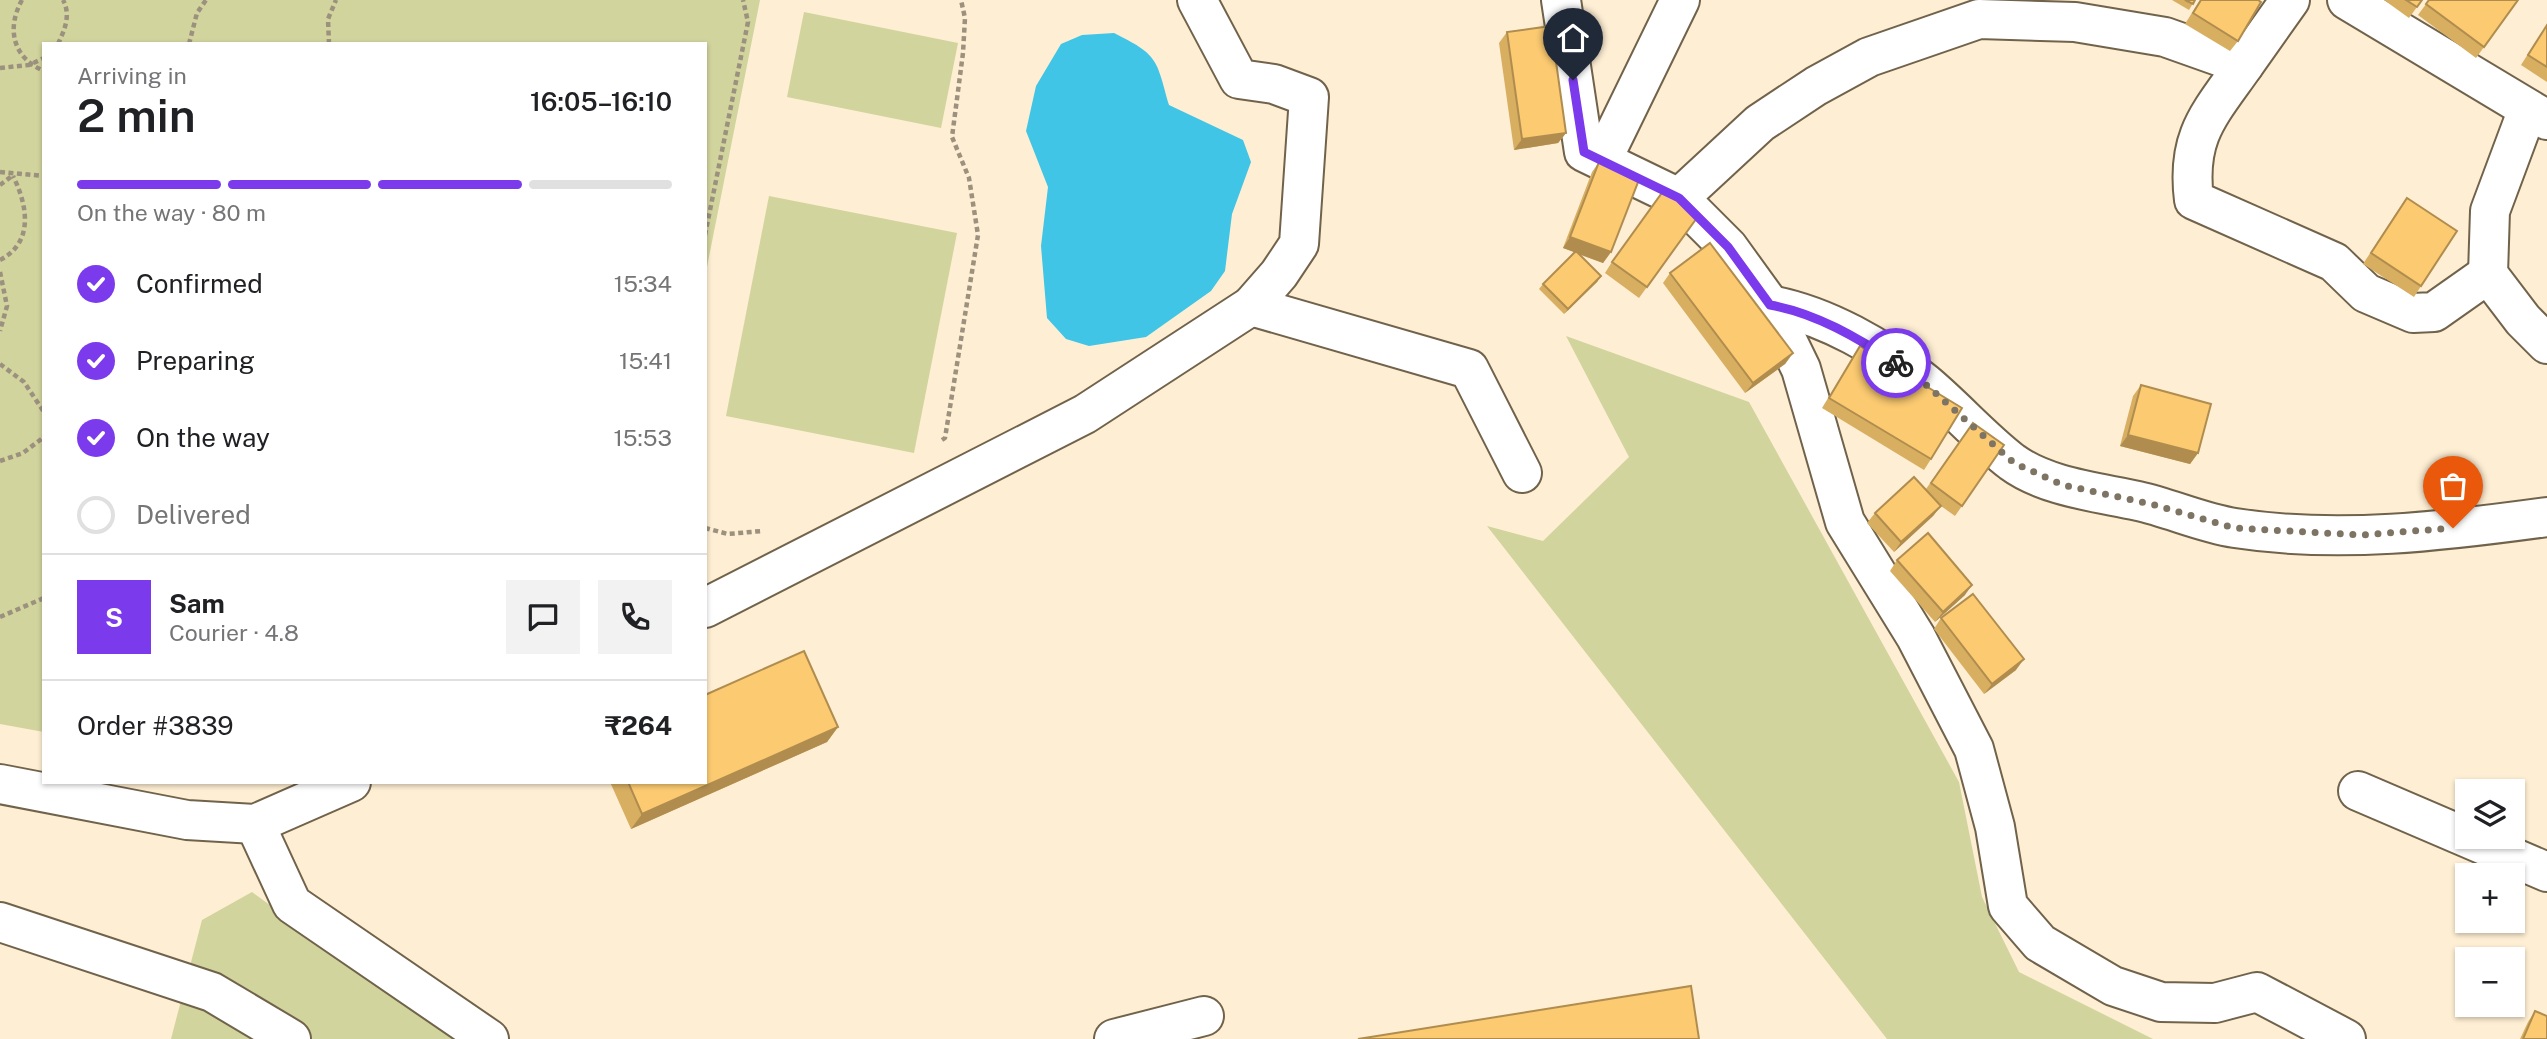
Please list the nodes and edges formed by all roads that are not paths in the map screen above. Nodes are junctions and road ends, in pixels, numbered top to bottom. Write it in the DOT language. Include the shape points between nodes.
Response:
graph roads {
  1 [pos="1197,0"];
  2 [pos="1562,0"];
  3 [pos="1680,0"];
  4 [pos="2347,0"];
  5 [pos="2279,4"];
  6 [pos="2244,65"];
  7 [pos="2538,115"];
  8 [pos="1602,160"];
  9 [pos="1679,198"];
  10 [pos="2488,274"];
  11 [pos="1770,305"];
  12 [pos="1251,306"];
  13 [pos="2547,344"];
  14 [pos="1522,473"];
  15 [pos="2547,517"];
  16 [pos="707,607"];
  17 [pos="0,784"];
  18 [pos="346,784"];
  19 [pos="2358,791"];
  20 [pos="255,824"];
  21 [pos="2547,872"];
  22 [pos="0,922"];
  23 [pos="1204,1016"];
  24 [pos="291,1039"];
  25 [pos="489,1039"];
  26 [pos="1114,1039"];
  27 [pos="2346,1039"];
  1 -- 12 [label="street" via="1239,79 1274,84 1309,97 1299,244"];
  2 -- 8 [label="street" via="1584,152"];
  3 -- 8 [label="street"];
  4 -- 7 [label="street"];
  5 -- 6 [label="street"];
  6 -- 9 [label="street" via="2165,37 2075,22 1979,19 1869,57 1816,86 1760,123"];
  6 -- 10 [label="street" via="2199,130 2191,174 2194,200 2334,262 2366,293 2413,313 2434,312"];
  7 -- 10 [label="street" via="2490,211"];
  8 -- 9 [label="street"];
  9 -- 11 [label="street" via="1728,247"];
  10 -- 13 [label="street"];
  11 -- 15 [label="street" via="1791,309 1859,338 1923,382 2014,463 2063,485 2234,528 2298,533 2413,532"];
  11 -- 27 [label="street" via="1801,369 1846,522 1916,637 1974,749 1995,827 2008,906 2040,943 2113,986 2161,1002 2215,1003 2257,992"];
  12 -- 14 [label="street" via="1469,369"];
  12 -- 16 [label="street" via="1085,414"];
  17 -- 20 [label="street" via="187,820"];
  18 -- 20 [label="street"];
  19 -- 21 [label="street"];
  20 -- 25 [label="street" via="292,904"];
  22 -- 24 [label="street" via="212,992"];
  23 -- 26 [label="street"];
}
